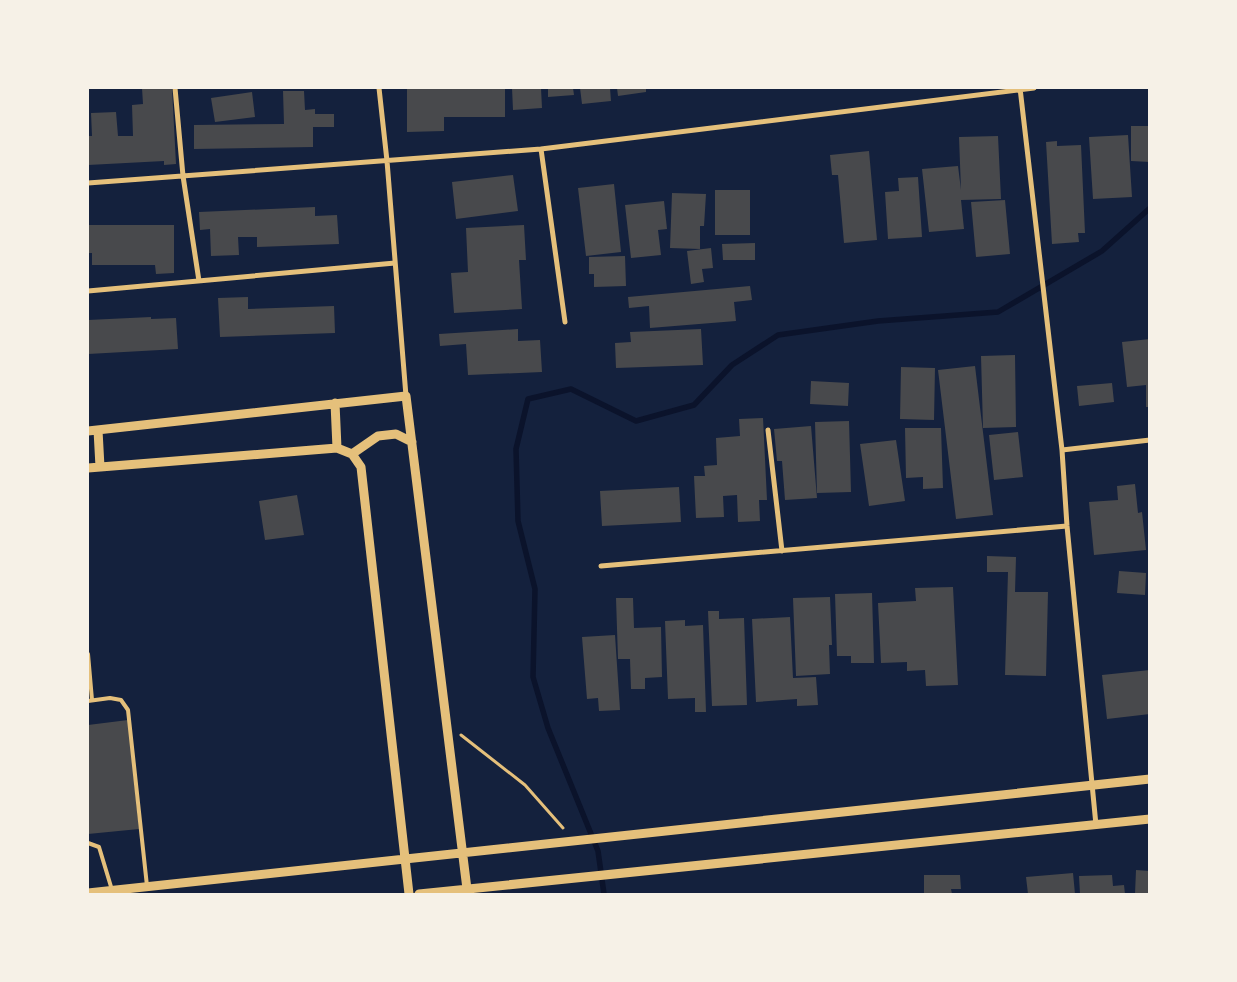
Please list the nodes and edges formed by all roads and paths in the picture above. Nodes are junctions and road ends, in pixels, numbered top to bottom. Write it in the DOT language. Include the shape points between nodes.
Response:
graph roads {
  1 [pos="175,88"];
  2 [pos="378,88"];
  3 [pos="1034,88"];
  4 [pos="1020,89"];
  5 [pos="541,149"];
  6 [pos="387,161"];
  7 [pos="183,176"];
  8 [pos="88,183"];
  9 [pos="395,263"];
  10 [pos="199,281"];
  11 [pos="88,291"];
  12 [pos="565,322"];
  13 [pos="406,396"];
  14 [pos="335,403"];
  15 [pos="98,430"];
  16 [pos="768,430"];
  17 [pos="88,431"];
  18 [pos="1150,440"];
  19 [pos="412,442"];
  20 [pos="336,448"];
  21 [pos="1062,450"];
  22 [pos="352,454"];
  23 [pos="100,467"];
  24 [pos="88,468"];
  25 [pos="1067,526"];
  26 [pos="782,551"];
  27 [pos="601,566"];
  28 [pos="88,654"];
  29 [pos="90,700"];
  30 [pos="447,724"];
  31 [pos="1150,779"];
  32 [pos="1093,785"];
  33 [pos="1150,819"];
  34 [pos="1096,825"];
  35 [pos="577,841"];
  36 [pos="88,843"];
  37 [pos="463,853"];
  38 [pos="404,859"];
  39 [pos="147,886"];
  40 [pos="467,889"];
  41 [pos="112,890"];
  42 [pos="88,893"];
  43 [pos="409,894"];
  44 [pos="419,894"];
  1 -- 7 [label="street"];
  2 -- 6 [label="street"];
  3 -- 4 [label="street"];
  4 -- 5 [label="street"];
  4 -- 21 [label="street"];
  5 -- 6 [label="street"];
  5 -- 12 [label="street"];
  6 -- 7 [label="street"];
  6 -- 9 [label="street"];
  7 -- 8 [label="street"];
  7 -- 10 [label="street"];
  9 -- 10 [label="street"];
  9 -- 13 [label="street"];
  10 -- 11 [label="street"];
  13 -- 14 [label="street"];
  13 -- 19 [label="street"];
  14 -- 15 [label="street"];
  14 -- 20 [label="street"];
  15 -- 17 [label="street"];
  15 -- 23 [label="street"];
  16 -- 26 [label="street"];
  18 -- 21 [label="street"];
  19 -- 22 [label="street" via="396,434 378,436"];
  19 -- 30 [label="street"];
  20 -- 22 [label="street"];
  20 -- 23 [label="street"];
  21 -- 25 [label="street"];
  22 -- 38 [label="street" via="361,467"];
  23 -- 24 [label="street"];
  25 -- 26 [label="street"];
  25 -- 32 [label="street"];
  26 -- 27 [label="street"];
  28 -- 29 [label="lane"];
  29 -- 39 [label="lane" via="121,700 128,710"];
  30 -- 35 [label="path" via="525,785"];
  30 -- 37 [label="street"];
  31 -- 32 [label="street"];
  32 -- 34 [label="street"];
  32 -- 35 [label="street"];
  33 -- 34 [label="street"];
  34 -- 40 [label="street"];
  35 -- 37 [label="street"];
  36 -- 41 [label="lane" via="99,848"];
  37 -- 38 [label="street"];
  37 -- 40 [label="street"];
  38 -- 39 [label="street"];
  38 -- 43 [label="street"];
  39 -- 41 [label="street"];
  40 -- 44 [label="street"];
  41 -- 42 [label="street"];
}
